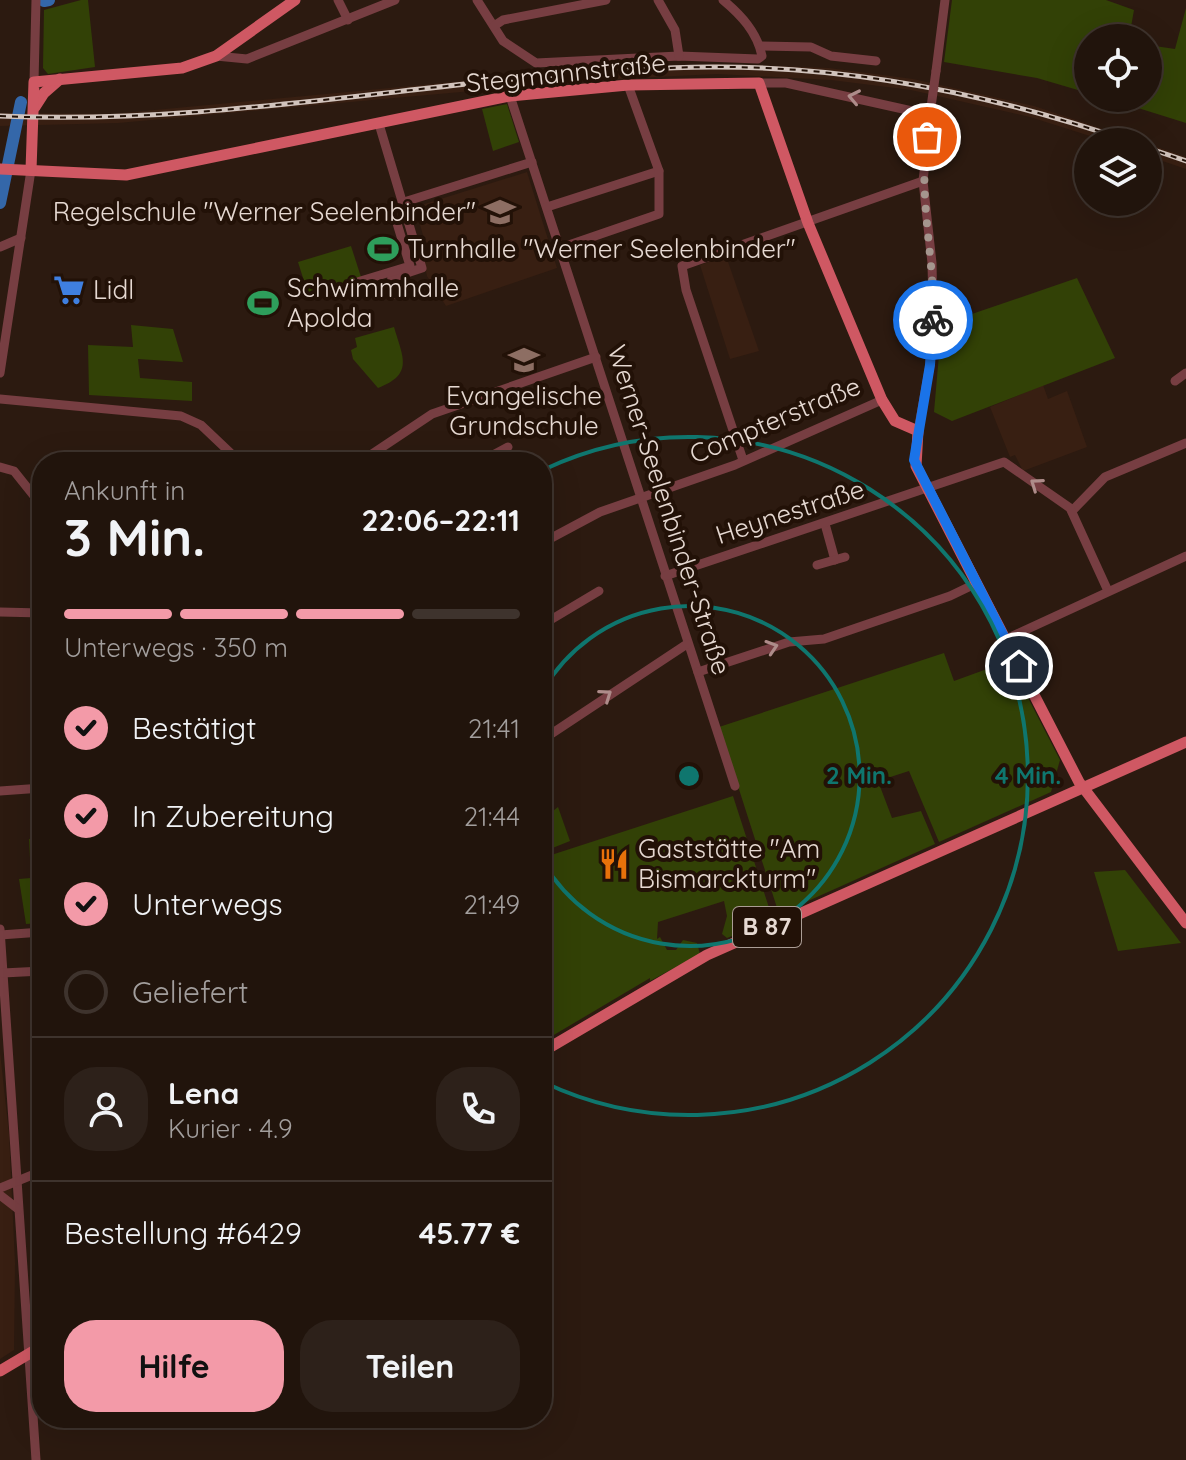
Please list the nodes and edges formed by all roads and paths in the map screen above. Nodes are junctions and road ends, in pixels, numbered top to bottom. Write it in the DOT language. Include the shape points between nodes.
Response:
graph roads {
  1 [pos="295,0"];
  2 [pos="338,0"];
  3 [pos="395,0"];
  4 [pos="477,0"];
  5 [pos="606,0"];
  6 [pos="658,0"];
  7 [pos="723,0"];
  8 [pos="945,0"];
  9 [pos="586,2"];
  10 [pos="36,4"];
  11 [pos="348,20"];
  12 [pos="494,26"];
  13 [pos="760,46"];
  14 [pos="216,56"];
  15 [pos="679,56"];
  16 [pos="876,61"];
  17 [pos="60,79"];
  18 [pos="34,82"];
  19 [pos="759,83"];
  20 [pos="628,85"];
  21 [pos="510,96"];
  22 [pos="33,111"];
  23 [pos="930,111"];
  24 [pos="379,124"];
  25 [pos="532,162"];
  26 [pos="6,169"];
  27 [pos="31,170"];
  28 [pos="659,171"];
  29 [pos="923,181"];
  30 [pos="404,202"];
  31 [pos="547,207"];
  32 [pos="396,220"];
  33 [pos="808,223"];
  34 [pos="21,238"];
  35 [pos="0,247"];
  36 [pos="560,248"];
  37 [pos="392,274"];
  38 [pos="354,283"];
  39 [pos="392,295"];
  40 [pos="596,357"];
  41 [pos="0,373"];
  42 [pos="1186,373"];
  43 [pos="1175,381"];
  44 [pos="0,399"];
  45 [pos="882,400"];
  46 [pos="918,431"];
  47 [pos="1186,443"];
  48 [pos="508,447"];
  49 [pos="229,452"];
  50 [pos="375,452"];
  51 [pos="499,452"];
  52 [pos="743,460"];
  53 [pos="0,467"];
  54 [pos="927,489"];
  55 [pos="32,494"];
  56 [pos="640,497"];
  57 [pos="1072,511"];
  58 [pos="825,524"];
  59 [pos="552,537"];
  60 [pos="1186,556"];
  61 [pos="817,565"];
  62 [pos="665,576"];
  63 [pos="977,583"];
  64 [pos="599,591"];
  65 [pos="1108,591"];
  66 [pos="0,612"];
  67 [pos="32,613"];
  68 [pos="552,619"];
  69 [pos="1006,639"];
  70 [pos="687,644"];
  71 [pos="698,672"];
  72 [pos="552,733"];
  73 [pos="1186,742"];
  74 [pos="735,786"];
  75 [pos="1083,787"];
  76 [pos="32,789"];
  77 [pos="0,791"];
  78 [pos="1186,923"];
  79 [pos="0,932"];
  80 [pos="32,932"];
  81 [pos="32,972"];
  82 [pos="3,973"];
  83 [pos="552,1046"];
  84 [pos="4,1047"];
  85 [pos="32,1175"];
  86 [pos="17,1180"];
  87 [pos="0,1188"];
  88 [pos="0,1195"];
  89 [pos="18,1209"];
  90 [pos="32,1352"];
  91 [pos="28,1354"];
  92 [pos="0,1371"];
  93 [pos="32,1407"];
  94 [pos="34,1428"];
  95 [pos="36,1460"];
  1 -- 14 [label="main road"];
  2 -- 11 [label="street"];
  3 -- 11 [label="street"];
  4 -- 12 [label="street"];
  5 -- 9 [label="street"];
  6 -- 15 [label="street" via="675,30"];
  7 -- 13 [label="street" via="742,17"];
  8 -- 23 [label="street, bridge"];
  9 -- 12 [label="street"];
  10 -- 18 [label="street"];
  11 -- 14 [label="street" via="247,59"];
  12 -- 15 [label="street" via="512,48 536,63"];
  13 -- 15 [label="street" via="758,59"];
  13 -- 16 [label="street" via="811,47 831,56"];
  14 -- 17 [label="main road" via="182,68"];
  17 -- 18 [label="main road"];
  17 -- 22 [label="main road"];
  18 -- 22 [label="main road"];
  19 -- 20 [label="main road, Stegmannstraße"];
  23 -- 19 [label="street, one-way" via="786,83"];
  19 -- 33 [label="main road"];
  20 -- 21 [label="main road, Stegmannstraße"];
  20 -- 28 [label="street"];
  21 -- 24 [label="main road, Stegmannstraße"];
  21 -- 25 [label="street, Werner-Seelenbinder-Straße"];
  22 -- 27 [label="main road"];
  23 -- 29 [label="street"];
  24 -- 27 [label="main road, Stegmannstraße" via="126,175"];
  24 -- 30 [label="street"];
  25 -- 30 [label="street"];
  25 -- 31 [label="street, Werner-Seelenbinder-Straße"];
  26 -- 27 [label="main road, Stegmannstraße"];
  27 -- 34 [label="street"];
  28 -- 31 [label="street"];
  28 -- 36 [label="street" via="656,218"];
  29 -- 33 [label="street"];
  29 -- 46 [label="street" via="933,310"];
  30 -- 37 [label="street" via="422,268"];
  31 -- 36 [label="street, Werner-Seelenbinder-Straße"];
  32 -- 37 [label="street" via="410,266"];
  33 -- 45 [label="main road"];
  33 -- 52 [label="street" via="682,266"];
  34 -- 35 [label="street"];
  34 -- 41 [label="street"];
  36 -- 40 [label="street, Werner-Seelenbinder-Straße"];
  37 -- 38 [label="street"];
  37 -- 39 [label="street"];
  40 -- 50 [label="street" via="432,414"];
  40 -- 56 [label="street, Werner-Seelenbinder-Straße"];
  42 -- 43 [label="street"];
  44 -- 49 [label="street" via="181,416 201,425"];
  45 -- 46 [label="main road" via="895,421"];
  45 -- 52 [label="street, Compterstraße"];
  46 -- 54 [label="main road" via="914,460"];
  47 -- 57 [label="street" via="1105,477"];
  48 -- 51 [label="street"];
  52 -- 56 [label="street, Compterstraße"];
  53 -- 55 [label="street" via="14,471"];
  57 -- 54 [label="street, Heynestraße, one-way" via="1004,462"];
  54 -- 58 [label="street, Heynestraße"];
  54 -- 63 [label="main road"];
  56 -- 59 [label="street, Compterstraße"];
  56 -- 62 [label="street, Werner-Seelenbinder-Straße"];
  57 -- 65 [label="street"];
  58 -- 61 [label="street" via="840,558"];
  58 -- 62 [label="street, Heynestraße"];
  60 -- 65 [label="street"];
  62 -- 70 [label="street, Werner-Seelenbinder-Straße"];
  63 -- 69 [label="main road"];
  71 -- 63 [label="street, one-way" via="789,642 824,639"];
  64 -- 68 [label="street"];
  65 -- 69 [label="street"];
  66 -- 67 [label="street"];
  69 -- 75 [label="main road"];
  70 -- 71 [label="street, Werner-Seelenbinder-Straße"];
  72 -- 70 [label="street, one-way"];
  71 -- 74 [label="street, Werner-Seelenbinder-Straße"];
  73 -- 75 [label="main road, B 87"];
  75 -- 78 [label="main road"];
  75 -- 83 [label="main road, B 87" via="707,955"];
  76 -- 77 [label="street"];
  79 -- 80 [label="street"];
  79 -- 82 [label="street"];
  81 -- 82 [label="street"];
  82 -- 84 [label="street"];
  84 -- 86 [label="street"];
  85 -- 86 [label="street"];
  86 -- 87 [label="street"];
  86 -- 89 [label="street"];
  88 -- 89 [label="street"];
  89 -- 91 [label="street"];
  90 -- 91 [label="main road"];
  91 -- 92 [label="main road"];
  91 -- 93 [label="street"];
  94 -- 95 [label="street"];
}
